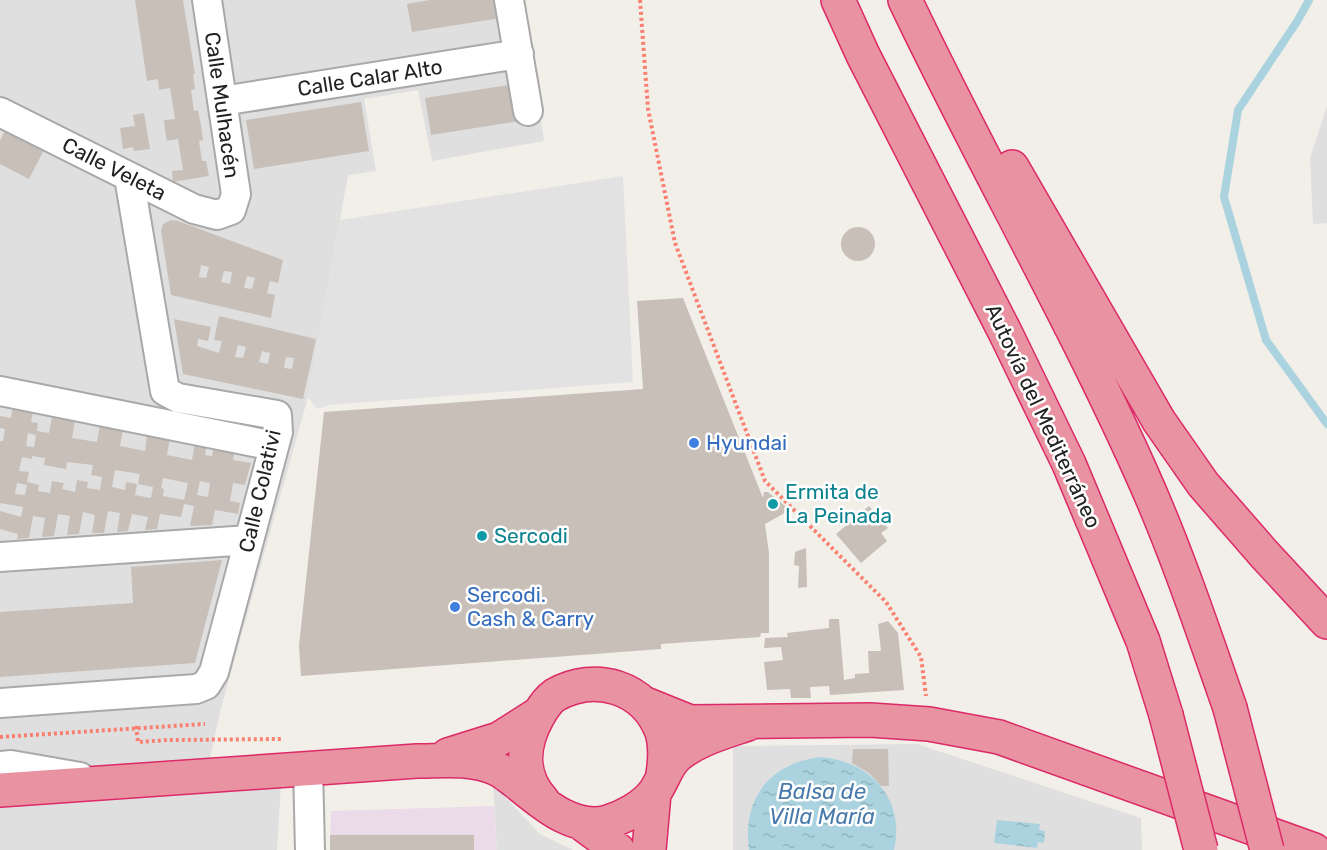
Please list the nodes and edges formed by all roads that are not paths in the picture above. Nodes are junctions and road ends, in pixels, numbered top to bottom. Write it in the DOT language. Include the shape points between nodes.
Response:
graph roads {
  1 [pos="207,0"];
  2 [pos="509,0"];
  3 [pos="838,0"];
  4 [pos="904,0"];
  5 [pos="519,54"];
  6 [pos="222,101"];
  7 [pos="528,111"];
  8 [pos="960,111"];
  9 [pos="0,112"];
  10 [pos="129,177"];
  11 [pos="231,210"];
  12 [pos="0,391"];
  13 [pos="274,446"];
  14 [pos="249,540"];
  15 [pos="0,557"];
  16 [pos="1327,622"];
  17 [pos="0,703"];
  18 [pos="643,704"];
  19 [pos="540,713"];
  20 [pos="753,722"];
  21 [pos="417,762"];
  22 [pos="0,766"];
  23 [pos="308,768"];
  24 [pos="102,782"];
  25 [pos="659,783"];
  26 [pos="0,790"];
  27 [pos="567,817"];
  28 [pos="310,850"];
  29 [pos="618,850"];
  30 [pos="649,850"];
  31 [pos="1201,850"];
  32 [pos="1267,850"];
  33 [pos="1314,850"];
  1 -- 6 [label="street, Calle Mulhacén"];
  2 -- 5 [label="street"];
  3 -- 31 [label="highway, Autovía del Mediterráneo, bridge" via="1069,464 1143,641"];
  4 -- 8 [label="highway"];
  5 -- 6 [label="street, Calle Calar Alto"];
  5 -- 7 [label="street"];
  6 -- 11 [label="street, Calle Mulhacén" via="236,194"];
  8 -- 16 [label="highway" via="1012,166 1159,421 1203,484"];
  8 -- 32 [label="highway, bridge" via="1141,472 1230,708"];
  9 -- 10 [label="street, Calle Veleta"];
  10 -- 11 [label="street, Calle Veleta" via="194,209 217,215"];
  10 -- 13 [label="street, Calle Colativi" via="165,391 178,398 277,416"];
  12 -- 13 [label="street"];
  13 -- 14 [label="street, Calle Colativi"];
  14 -- 15 [label="street"];
  14 -- 17 [label="street, Calle Colativi" via="214,672 206,685 196,689"];
  18 -- 19 [label="highway" via="633,694 613,685 578,686 553,696"];
  18 -- 20 [label="highway" via="690,722"];
  18 -- 25 [label="highway" via="662,733 665,757"];
  19 -- 21 [label="highway" via="499,739"];
  19 -- 27 [label="highway" via="528,734 526,770 534,791"];
  20 -- 25 [label="highway" via="698,743 677,756"];
  20 -- 33 [label="highway" via="870,720 929,724 999,737"];
  21 -- 23 [label="highway"];
  21 -- 27 [label="highway" via="478,762 498,769"];
  22 -- 24 [label="street"];
  23 -- 24 [label="highway"];
  23 -- 28 [label="street"];
  24 -- 26 [label="highway"];
  25 -- 27 [label="highway" via="621,817 605,823"];
  25 -- 30 [label="highway"];
  27 -- 29 [label="highway"];
}
